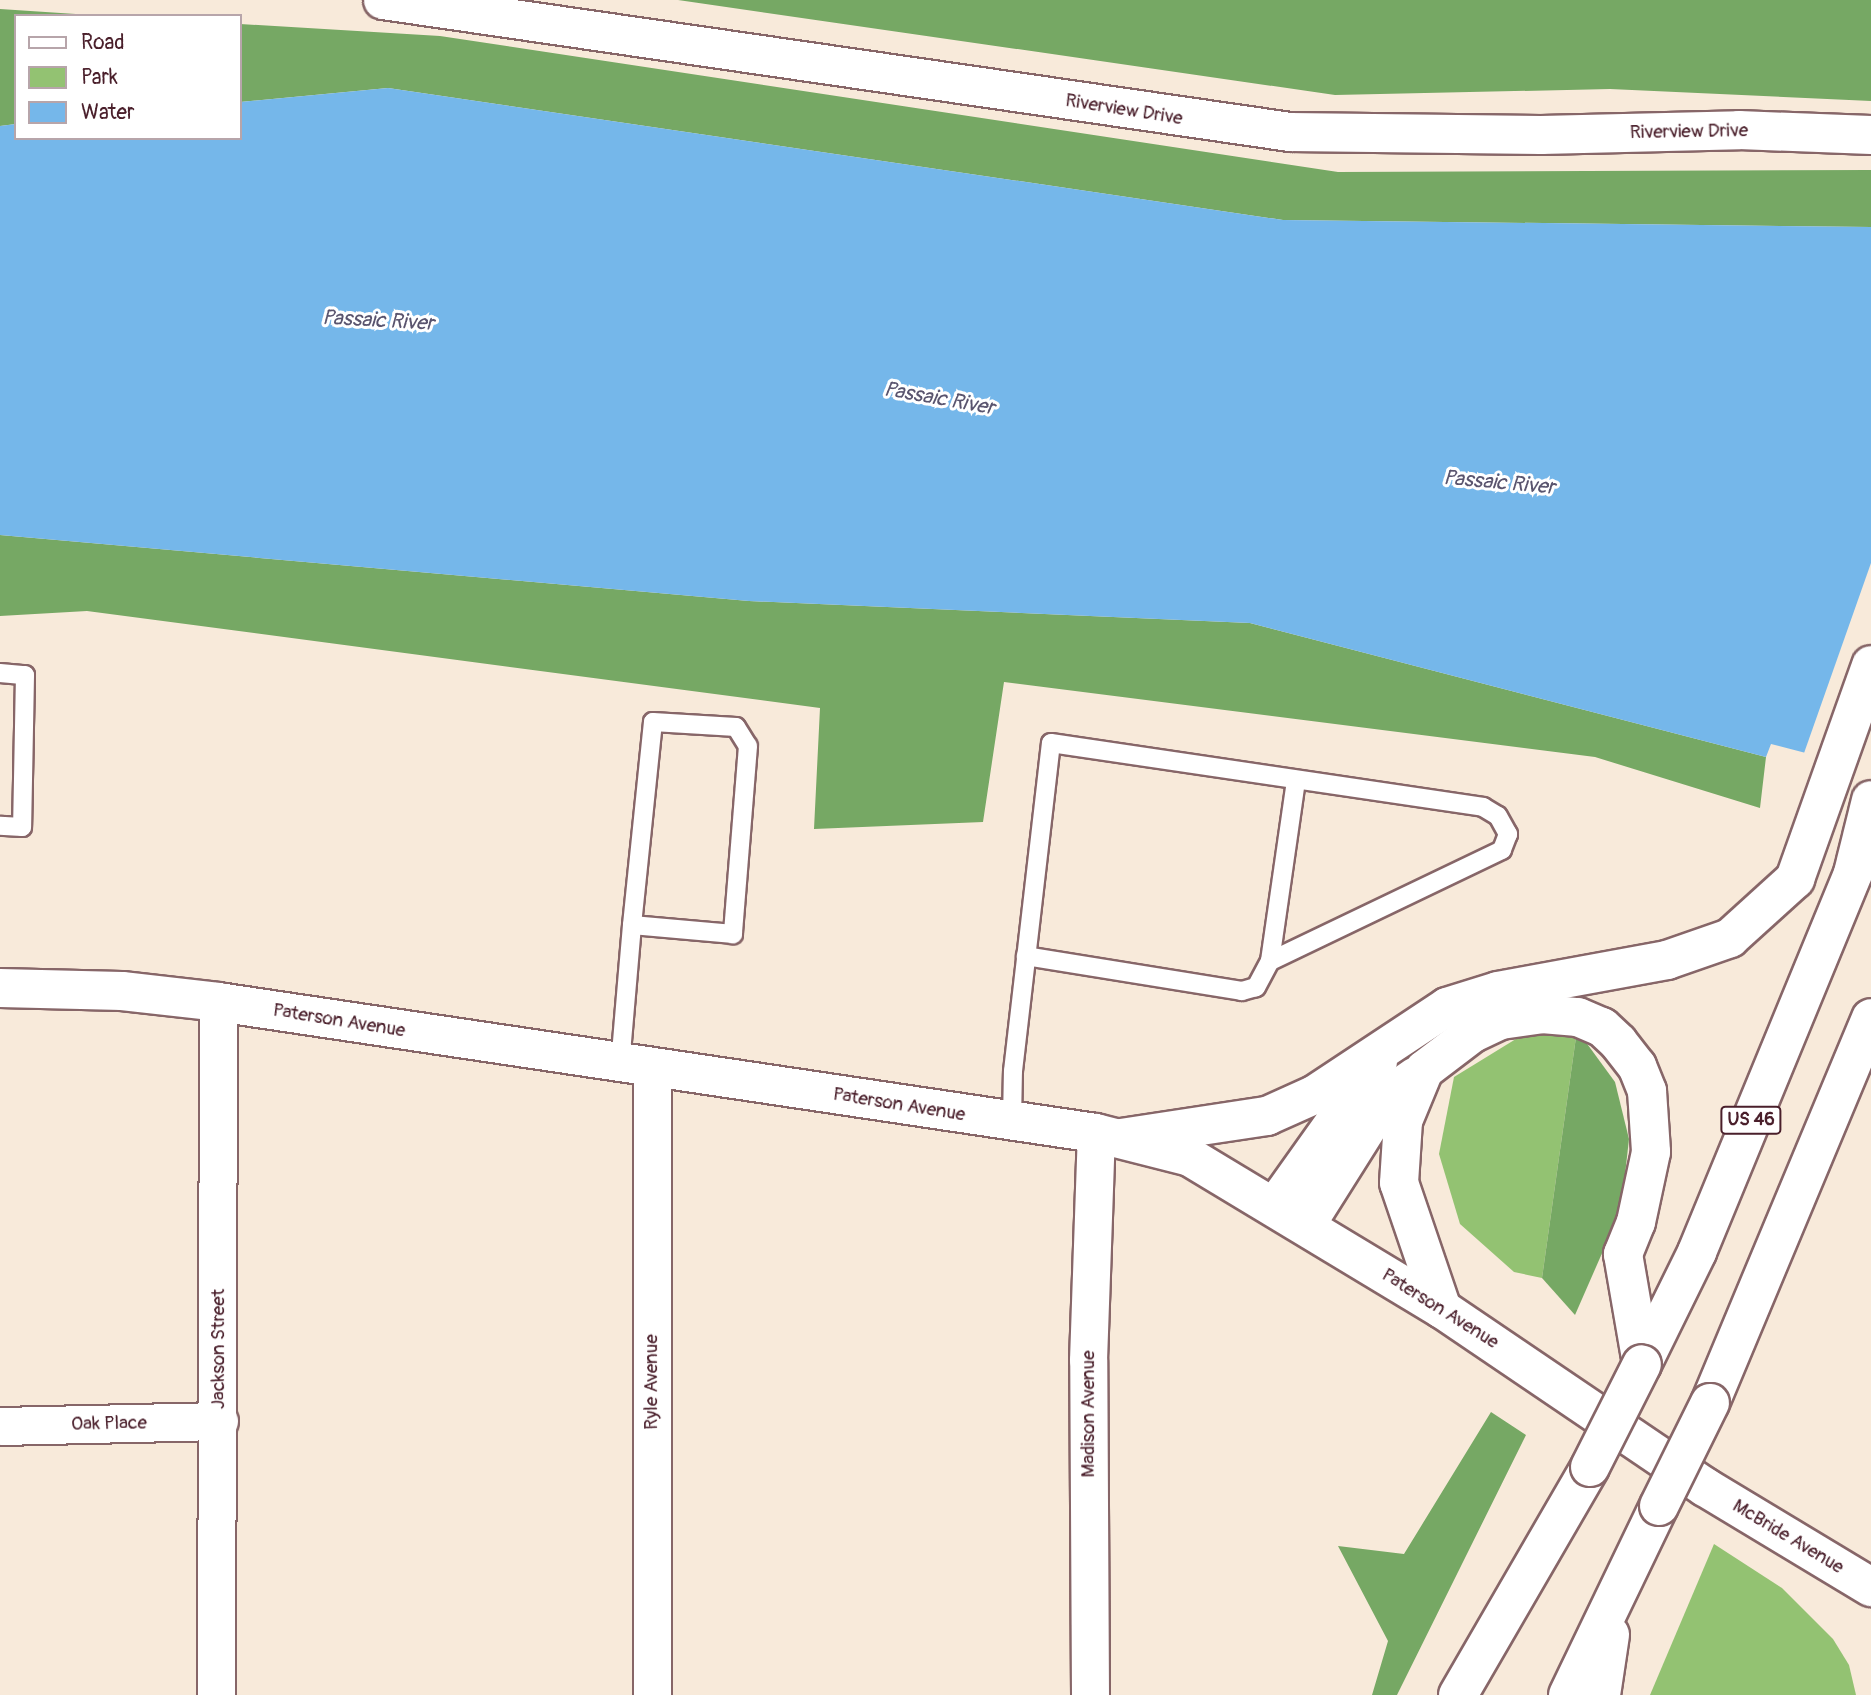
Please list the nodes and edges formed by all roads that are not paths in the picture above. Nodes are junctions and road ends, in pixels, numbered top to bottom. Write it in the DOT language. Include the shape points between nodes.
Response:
graph roads {
  1 [pos="383,0"];
  2 [pos="1871,135"];
  3 [pos="1871,664"];
  4 [pos="0,673"];
  5 [pos="1296,780"];
  6 [pos="1871,800"];
  7 [pos="0,826"];
  8 [pos="632,925"];
  9 [pos="1026,956"];
  10 [pos="1270,961"];
  11 [pos="0,988"];
  12 [pos="218,1002"];
  13 [pos="1871,1018"];
  14 [pos="1385,1050"];
  15 [pos="636,1068"];
  16 [pos="1424,1070"];
  17 [pos="1012,1121"];
  18 [pos="1108,1136"];
  19 [pos="1290,1216"];
  20 [pos="1442,1309"];
  21 [pos="1642,1364"];
  22 [pos="219,1421"];
  23 [pos="0,1426"];
  24 [pos="1705,1488"];
  25 [pos="1871,1587"];
  26 [pos="1617,1594"];
  27 [pos="216,1695"];
  28 [pos="652,1695"];
  29 [pos="1090,1695"];
  30 [pos="1458,1695"];
  31 [pos="1568,1695"];
  32 [pos="1601,1695"];
  1 -- 2 [label="main road, Riverview Drive" via="1290,132 1541,135 1739,130"];
  3 -- 14 [label="main road" via="1795,879 1730,938 1667,960 1498,991 1447,1007"];
  4 -- 7 [label="lane" via="25,675 22,827"];
  5 -- 9 [label="lane" via="1051,743"];
  5 -- 10 [label="lane"];
  5 -- 10 [label="lane" via="1483,807 1498,816 1508,834 1502,850"];
  6 -- 21 [label="main road, US 46" via="1853,873 1697,1252"];
  8 -- 8 [label="lane" via="653,722 736,727 748,746 733,934"];
  8 -- 15 [label="lane"];
  9 -- 10 [label="lane" via="1242,991 1256,987"];
  9 -- 17 [label="lane"];
  11 -- 12 [label="main road, Paterson Avenue" via="122,991"];
  12 -- 15 [label="main road, Paterson Avenue"];
  12 -- 22 [label="street, Jackson Street"];
  13 -- 26 [label="main road, bridge" via="1710,1403"];
  14 -- 18 [label="main road" via="1314,1095 1267,1116"];
  14 -- 19 [label="main road"];
  15 -- 17 [label="main road, Paterson Avenue"];
  15 -- 28 [label="street, Ryle Avenue"];
  16 -- 19 [label="main road" via="1396,1090"];
  16 -- 20 [label="main road" via="1403,1121 1399,1183"];
  16 -- 21 [label="main road" via="1473,1033 1500,1020 1542,1014 1578,1017 1602,1027 1637,1066 1647,1091 1651,1152 1636,1222 1623,1254"];
  17 -- 18 [label="main road, Paterson Avenue"];
  18 -- 19 [label="main road, Paterson Avenue" via="1190,1157"];
  18 -- 29 [label="street, Madison Avenue" via="1088,1360"];
  19 -- 20 [label="main road, Paterson Avenue"];
  20 -- 24 [label="main road, Paterson Avenue"];
  21 -- 30 [label="main road, US 46, bridge" via="1590,1467"];
  22 -- 23 [label="street, Oak Place"];
  22 -- 27 [label="street, Jackson Street"];
  24 -- 25 [label="main road, McBride Avenue"];
  26 -- 31 [label="main road"];
  26 -- 32 [label="main road"];
}
